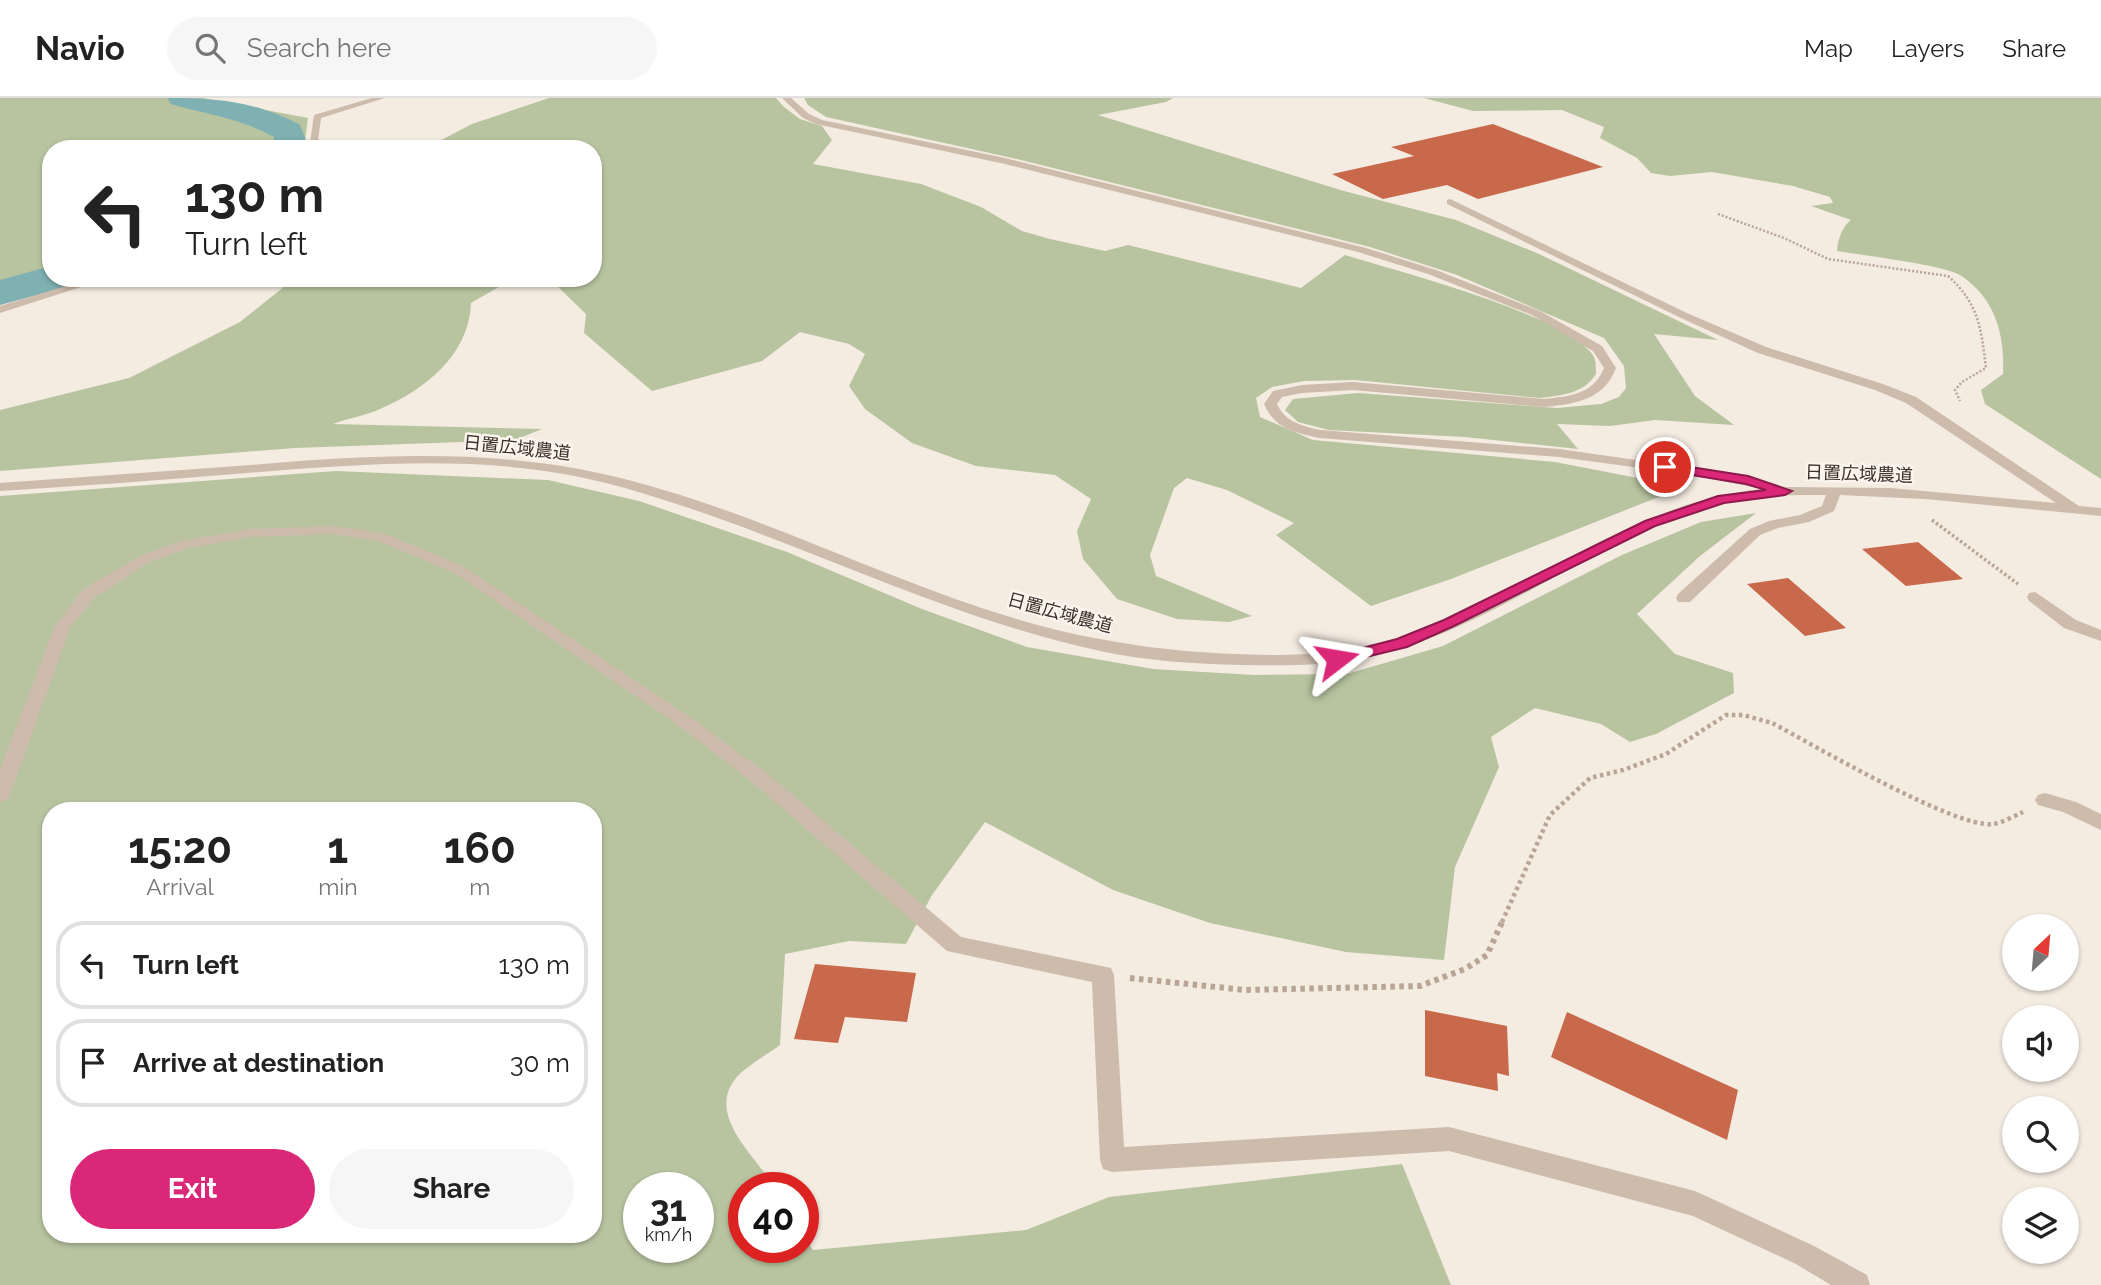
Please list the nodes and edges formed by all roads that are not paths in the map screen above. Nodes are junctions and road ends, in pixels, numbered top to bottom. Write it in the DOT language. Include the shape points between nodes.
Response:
graph roads {
  1 [pos="381,98"];
  2 [pos="786,98"];
  3 [pos="314,140"];
  4 [pos="1450,202"];
  5 [pos="75,287"];
  6 [pos="0,310"];
  7 [pos="0,487"];
  8 [pos="1785,491"];
  9 [pos="1834,491"];
  10 [pos="2076,510"];
  11 [pos="2101,512"];
  12 [pos="2035,597"];
  13 [pos="1684,598"];
  14 [pos="2101,636"];
  15 [pos="0,795"];
  16 [pos="2045,800"];
  17 [pos="2101,823"];
  18 [pos="1857,1285"];
  1 -- 3 [label="street" via="317,117"];
  2 -- 8 [label="street" via="819,122 1005,161 1362,250 1432,272 1536,313 1598,349 1610,368 1607,382 1595,393 1544,403 1353,386 1302,389 1279,394 1270,404 1274,416 1287,426 1320,434 1463,443 1639,464 1748,480"];
  4 -- 10 [label="street" via="1762,350 1911,400"];
  5 -- 6 [label="street"];
  7 -- 8 [label="street, 日置広域農道" via="431,458 528,466 602,477 681,500 945,600 1047,632 1104,646 1260,660 1337,659 1402,643 1650,523 1723,499"];
  8 -- 9 [label="street, 日置広域農道"];
  9 -- 10 [label="street, 日置広域農道"];
  9 -- 13 [label="street" via="1829,508 1755,532"];
  10 -- 11 [label="street, 日置広域農道"];
  12 -- 14 [label="street" via="2070,624"];
  15 -- 18 [label="street" via="62,627 88,594 145,559 186,544 251,533 332,530 378,536 458,569 681,719 760,778 955,945 1103,975 1112,1160 1449,1139 1695,1204 1805,1255"];
  16 -- 17 [label="street"];
}
